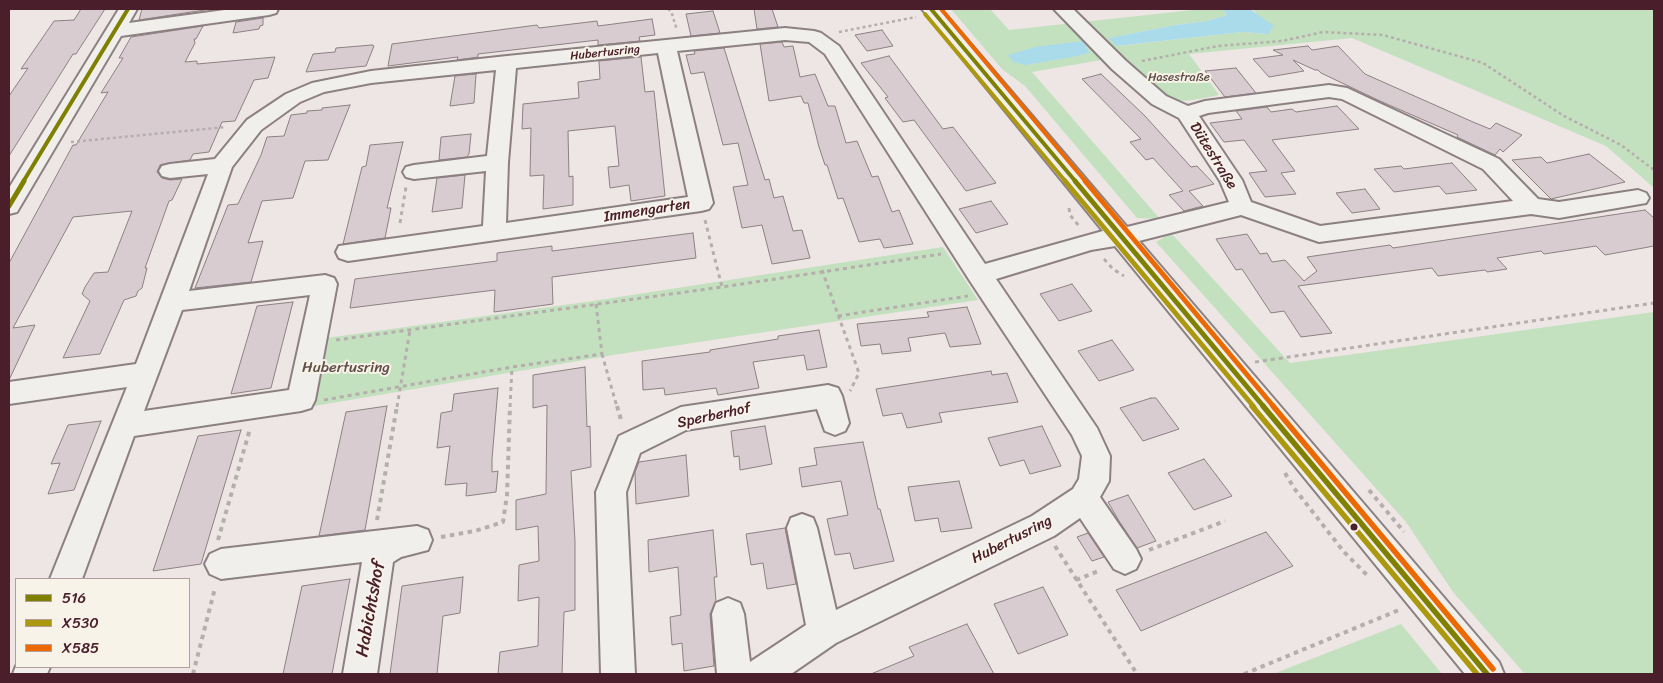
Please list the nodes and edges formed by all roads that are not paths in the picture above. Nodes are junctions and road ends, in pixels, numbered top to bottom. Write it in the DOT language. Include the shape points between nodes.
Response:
graph roads {
  1 [pos="128,9"];
  2 [pos="269,9"];
  3 [pos="1063,9"];
  4 [pos="927,12"];
  5 [pos="115,31"];
  6 [pos="666,47"];
  7 [pos="507,62"];
  8 [pos="1186,113"];
  9 [pos="497,162"];
  10 [pos="222,165"];
  11 [pos="170,171"];
  12 [pos="414,172"];
  13 [pos="1638,198"];
  14 [pos="9,206"];
  15 [pos="1531,206"];
  16 [pos="1242,207"];
  17 [pos="494,233"];
  18 [pos="1122,236"];
  19 [pos="348,252"];
  20 [pos="985,284"];
  21 [pos="172,302"];
  22 [pos="146,373"];
  23 [pos="9,393"];
  24 [pos="835,423"];
  25 [pos="124,426"];
  26 [pos="1084,498"];
  27 [pos="802,528"];
  28 [pos="1125,559"];
  29 [pos="221,564"];
  30 [pos="66,578"];
  31 [pos="728,614"];
  32 [pos="824,632"];
  33 [pos="360,674"];
  34 [pos="618,674"];
  35 [pos="734,674"];
  36 [pos="762,674"];
  37 [pos="1487,674"];
  1 -- 5 [label="street"];
  2 -- 5 [label="street"];
  3 -- 8 [label="street, Dütestraße" via="1159,100"];
  4 -- 18 [label="street"];
  5 -- 14 [label="street"];
  6 -- 7 [label="street, Hubertusring"];
  6 -- 17 [label="street, Immengarten" via="701,203"];
  6 -- 20 [label="street, Hubertusring" via="785,34 814,37 832,50"];
  7 -- 9 [label="street"];
  7 -- 10 [label="street, Hubertusring" via="371,76 319,88 293,98 254,125"];
  8 -- 15 [label="street" via="1205,107 1328,91 1347,94 1490,164"];
  8 -- 16 [label="street, Dütestraße" via="1231,180"];
  9 -- 12 [label="street"];
  9 -- 17 [label="street"];
  10 -- 11 [label="street"];
  10 -- 21 [label="street, Hubertusring"];
  13 -- 15 [label="street" via="1559,210"];
  15 -- 16 [label="street" via="1319,234"];
  16 -- 18 [label="street, Dütestraße"];
  17 -- 19 [label="street, Immengarten"];
  18 -- 20 [label="street" via="1091,242"];
  18 -- 37 [label="street"];
  20 -- 26 [label="street" via="1083,428 1093,449 1096,456 1094,481"];
  21 -- 22 [label="street, Hubertusring"];
  21 -- 25 [label="street" via="325,284 301,400"];
  22 -- 23 [label="street"];
  22 -- 25 [label="street, Hubertusring"];
  24 -- 34 [label="street, Sperberhof" via="828,396 681,419 629,445 611,492"];
  25 -- 30 [label="street, Hubertusring"];
  26 -- 28 [label="street"];
  26 -- 32 [label="street, Hubertusring" via="1043,526"];
  27 -- 32 [label="street"];
  29 -- 33 [label="street, Habichtshof" via="395,544 379,554"];
  31 -- 35 [label="street"];
  32 -- 36 [label="street, Hubertusring"];
}
